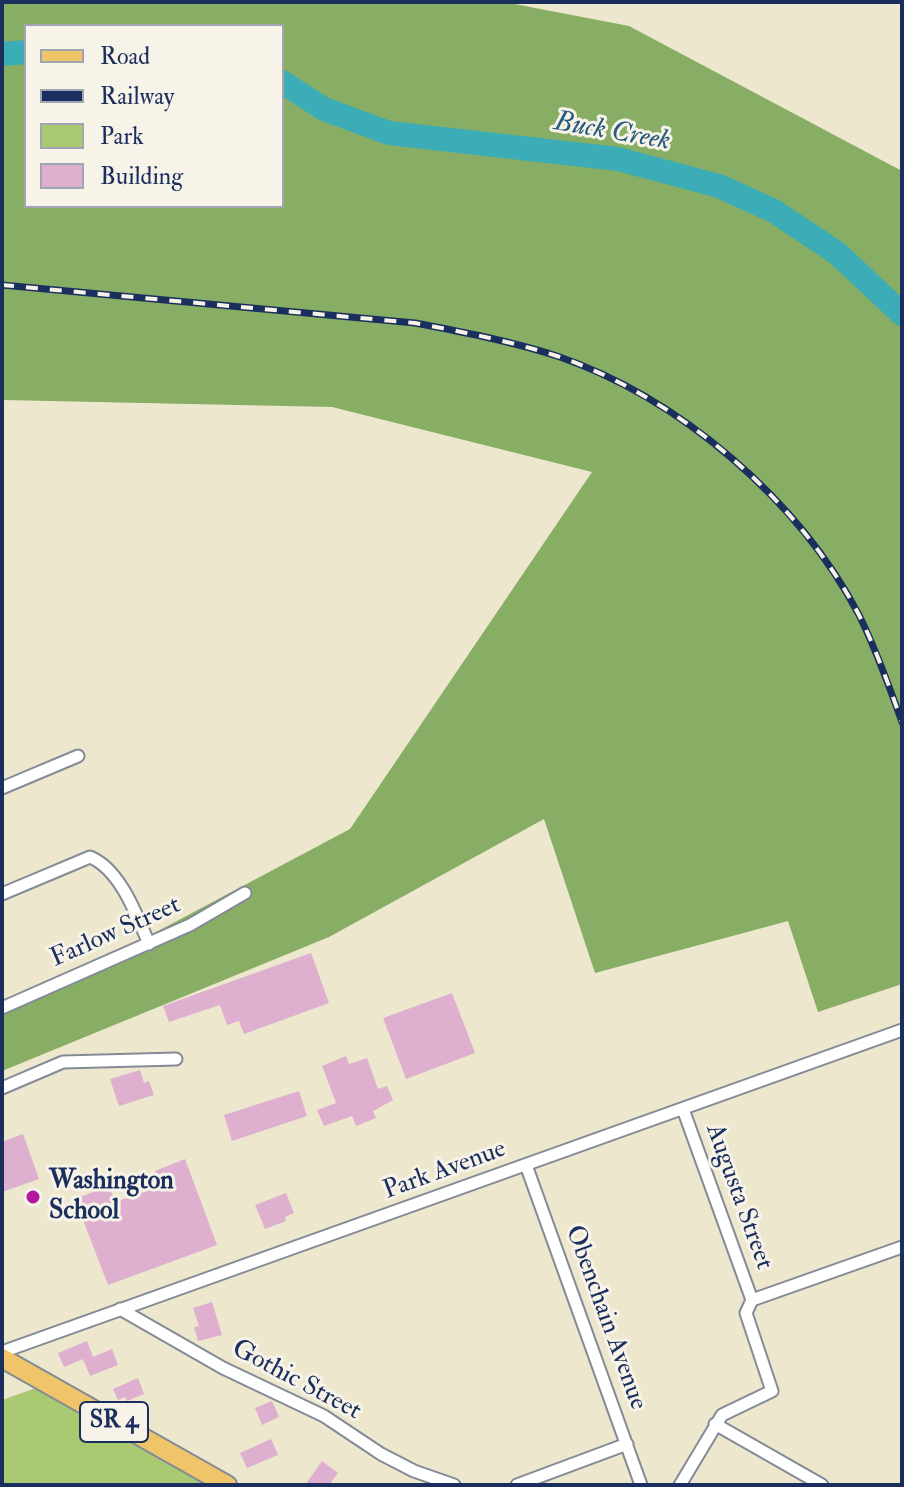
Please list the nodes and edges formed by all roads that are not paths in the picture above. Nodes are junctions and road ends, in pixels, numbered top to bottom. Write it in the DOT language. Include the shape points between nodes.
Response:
graph roads {
  1 [pos="78,756"];
  2 [pos="2,788"];
  3 [pos="245,893"];
  4 [pos="2,894"];
  5 [pos="149,944"];
  6 [pos="2,1008"];
  7 [pos="902,1030"];
  8 [pos="176,1059"];
  9 [pos="2,1088"];
  10 [pos="683,1109"];
  11 [pos="526,1165"];
  12 [pos="902,1247"];
  13 [pos="752,1300"];
  14 [pos="120,1309"];
  15 [pos="2,1352"];
  16 [pos="2,1358"];
  17 [pos="715,1424"];
  18 [pos="627,1444"];
  19 [pos="227,1485"];
  20 [pos="454,1485"];
  21 [pos="517,1485"];
  22 [pos="641,1485"];
  23 [pos="680,1485"];
  24 [pos="822,1485"];
  1 -- 2 [label="street"];
  3 -- 5 [label="street, Farlow Street"];
  4 -- 5 [label="street" via="90,857 99,860"];
  5 -- 6 [label="street, Farlow Street"];
  7 -- 10 [label="street, Park Avenue"];
  8 -- 9 [label="street" via="78,1059"];
  10 -- 11 [label="street, Park Avenue"];
  10 -- 13 [label="street, Augusta Street"];
  11 -- 14 [label="street, Park Avenue"];
  11 -- 18 [label="street, Obenchain Avenue"];
  12 -- 13 [label="street"];
  13 -- 17 [label="street, Augusta Street" via="746,1313 772,1391 728,1411"];
  14 -- 15 [label="street, Park Avenue"];
  14 -- 20 [label="street, Gothic Street" via="223,1368 324,1416 381,1454"];
  16 -- 19 [label="main road, SR 4"];
  17 -- 23 [label="street"];
  17 -- 24 [label="street"];
  18 -- 21 [label="street"];
  18 -- 22 [label="street, Obenchain Avenue"];
}
